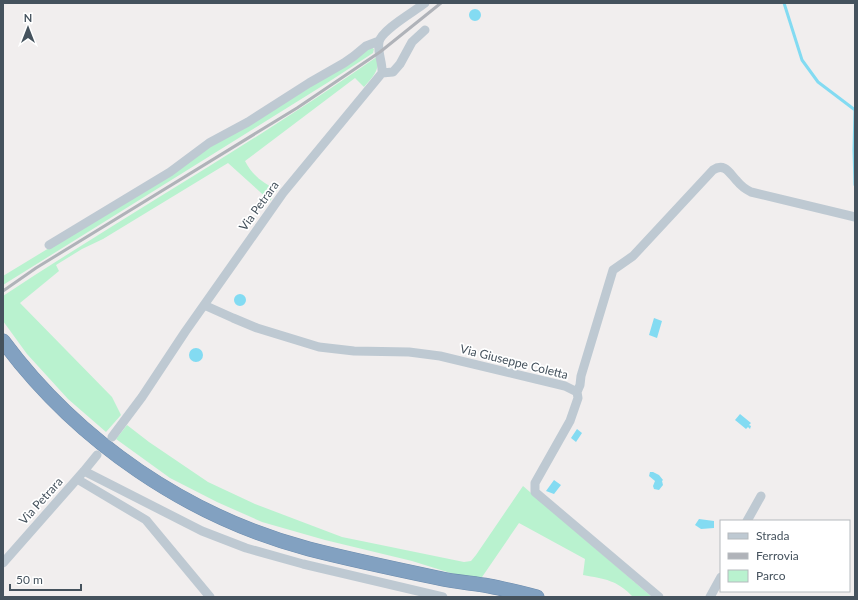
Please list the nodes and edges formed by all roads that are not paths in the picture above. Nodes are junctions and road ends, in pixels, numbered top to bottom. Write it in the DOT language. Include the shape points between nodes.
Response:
graph roads {
  1 [pos="425,3"];
  2 [pos="425,30"];
  3 [pos="379,41"];
  4 [pos="382,73"];
  5 [pos="855,217"];
  6 [pos="49,246"];
  7 [pos="204,305"];
  8 [pos="3,341"];
  9 [pos="577,392"];
  10 [pos="112,437"];
  11 [pos="97,455"];
  12 [pos="84,471"];
  13 [pos="77,479"];
  14 [pos="761,496"];
  15 [pos="748,520"];
  16 [pos="3,563"];
  17 [pos="439,578"];
  18 [pos="720,579"];
  19 [pos="491,595"];
  20 [pos="210,597"];
  21 [pos="443,597"];
  22 [pos="503,597"];
  23 [pos="537,597"];
  24 [pos="659,597"];
  25 [pos="710,597"];
  1 -- 3 [label="street" via="385,32"];
  2 -- 4 [label="street" via="412,42 393,72"];
  3 -- 4 [label="street"];
  3 -- 6 [label="street" via="366,46 344,63 242,126 209,143 170,172"];
  4 -- 7 [label="street, Via Petrara" via="283,193"];
  5 -- 9 [label="street" via="751,192 726,169 717,167 633,256 613,270"];
  7 -- 9 [label="street, Via Giuseppe Coletta" via="257,328 319,347 440,356 565,386"];
  7 -- 10 [label="street, Via Petrara"];
  8 -- 17 [label="highway" via="56,402 96,439 149,478 206,511 251,530 309,549"];
  9 -- 24 [label="street, Via Giuseppe Coletta" via="578,398 570,421 535,483 535,492"];
  11 -- 12 [label="street, Via Petrara"];
  12 -- 13 [label="street, Via Petrara"];
  12 -- 21 [label="street" via="202,531 246,548"];
  13 -- 16 [label="street, Via Petrara"];
  13 -- 20 [label="street" via="146,520"];
  14 -- 15 [label="street"];
  17 -- 19 [label="highway"];
  17 -- 23 [label="highway"];
  18 -- 25 [label="street"];
  19 -- 22 [label="highway"];
}
